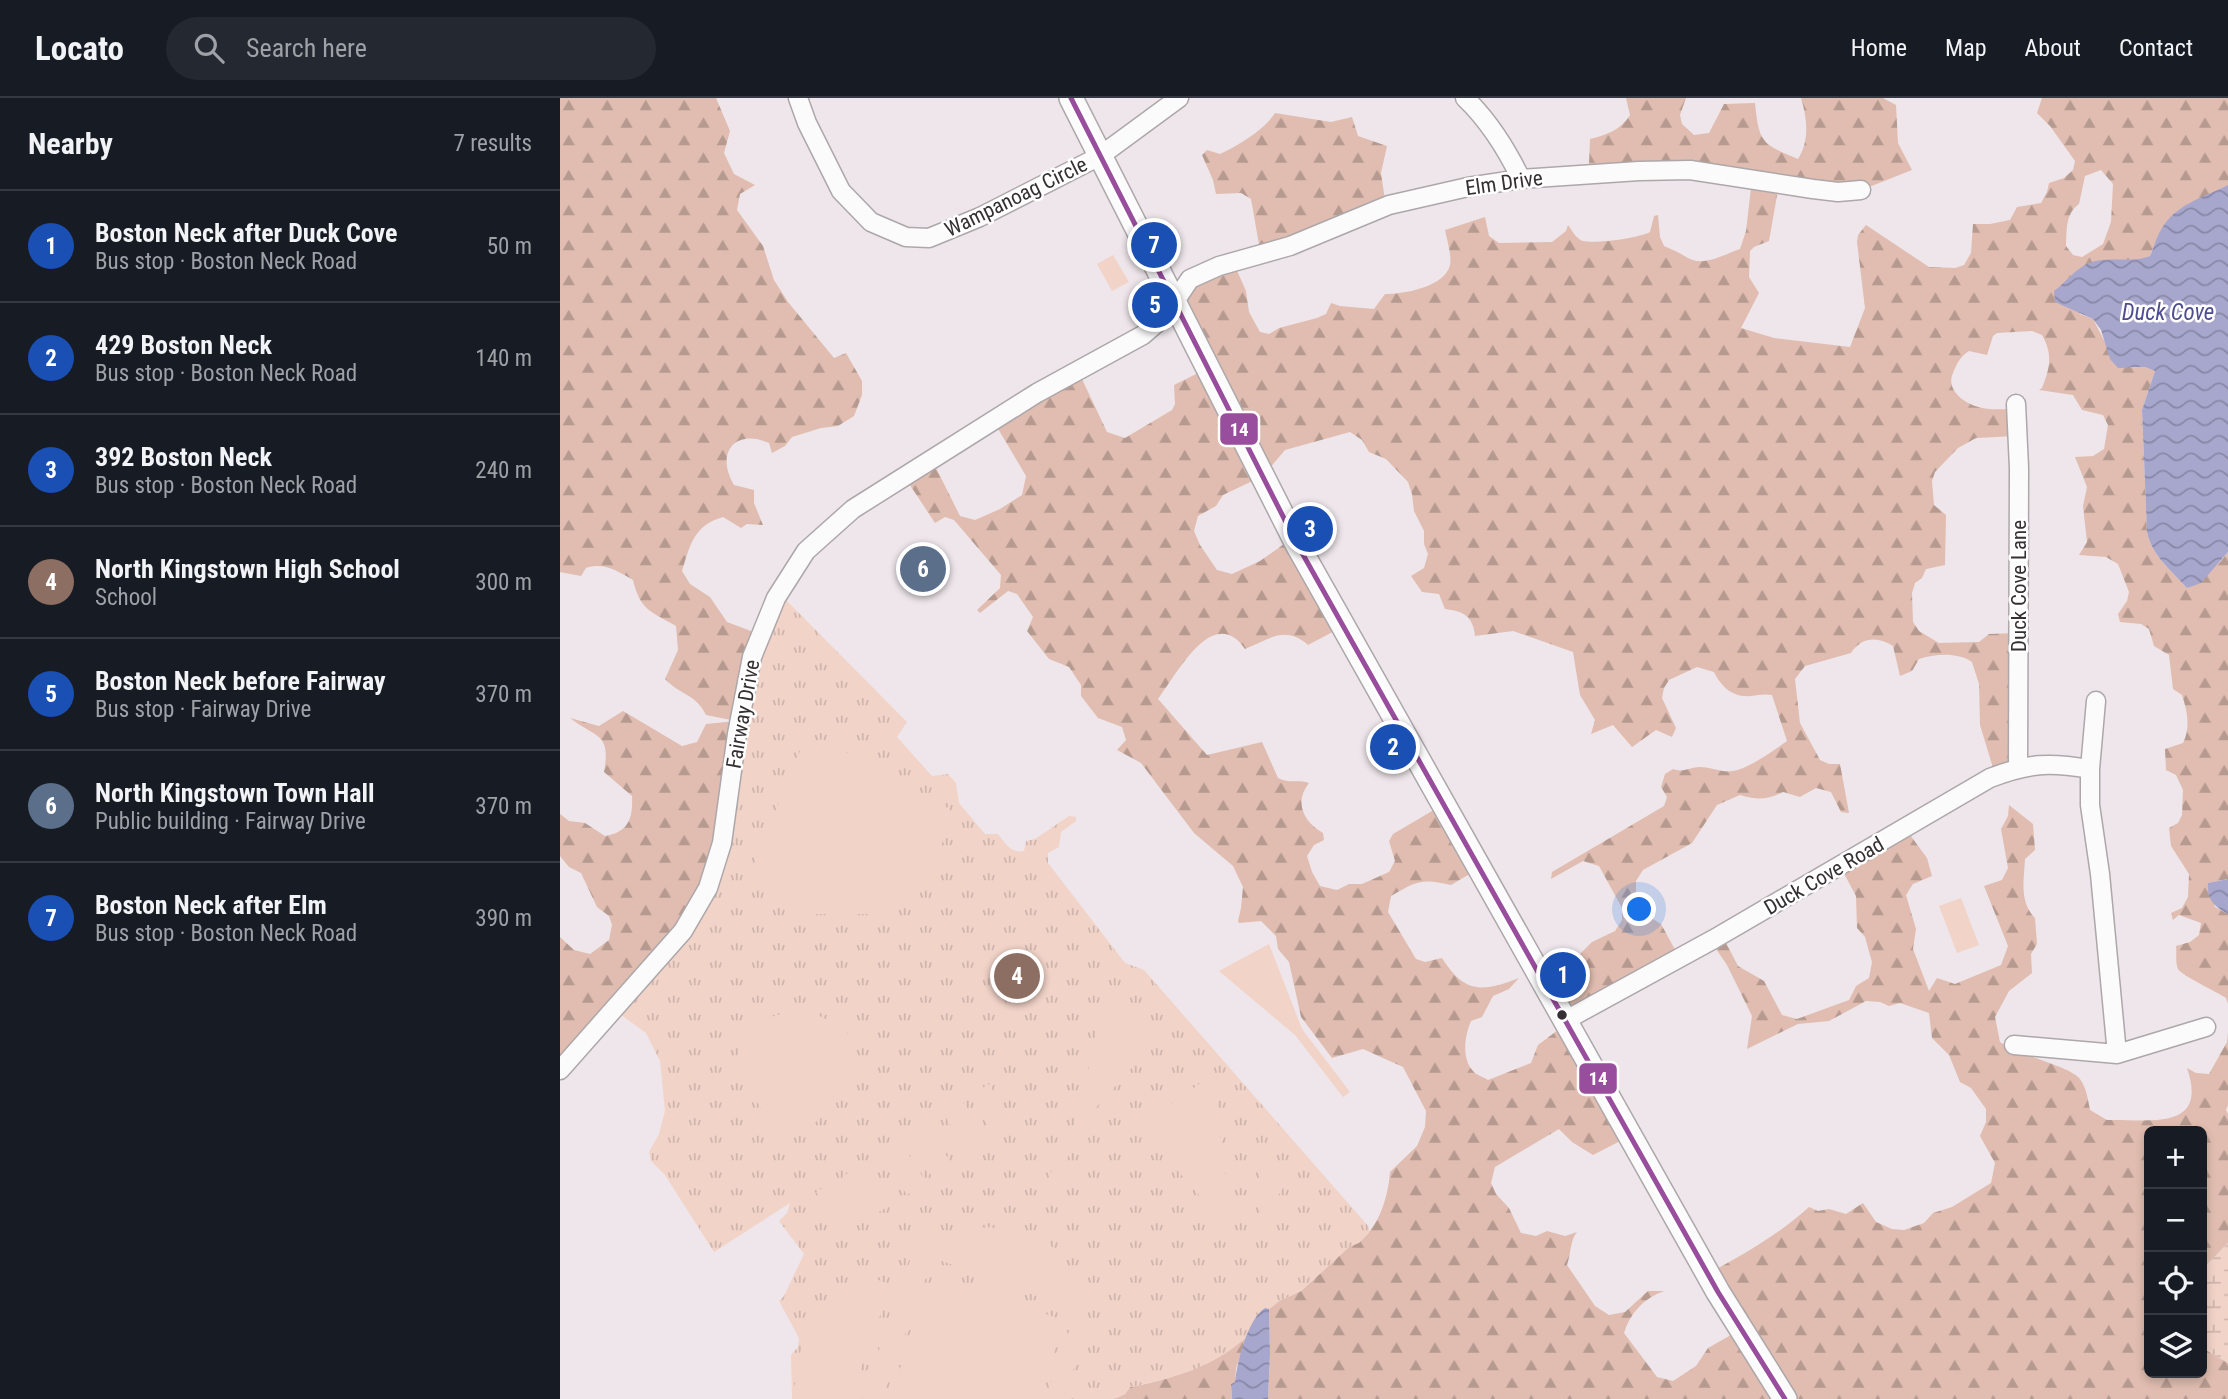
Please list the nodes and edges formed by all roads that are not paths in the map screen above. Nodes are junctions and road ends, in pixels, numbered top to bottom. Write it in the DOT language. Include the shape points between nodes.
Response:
graph roads {
  1 [pos="798,98"];
  2 [pos="1071,98"];
  3 [pos="1179,98"];
  4 [pos="1465,98"];
  5 [pos="1100,156"];
  6 [pos="1521,179"];
  7 [pos="1861,190"];
  8 [pos="1174,303"];
  9 [pos="2016,404"];
  10 [pos="2096,701"];
  11 [pos="2018,767"];
  12 [pos="2090,769"];
  13 [pos="1566,1020"];
  14 [pos="2206,1027"];
  15 [pos="2014,1045"];
  16 [pos="2117,1054"];
  17 [pos="560,1070"];
  18 [pos="1785,1399"];
  1 -- 5 [label="street, Wampanoag Circle" via="841,191 870,222 906,237 929,238 980,217"];
  2 -- 5 [label="main road"];
  3 -- 5 [label="street, Wampanoag Circle"];
  4 -- 6 [label="street" via="1494,132"];
  5 -- 8 [label="main road"];
  6 -- 7 [label="street, Elm Drive" via="1690,170 1813,189"];
  6 -- 8 [label="street, Elm Drive" via="1389,205 1290,246 1202,272 1184,285"];
  8 -- 13 [label="main road" via="1297,544"];
  8 -- 17 [label="street, Fairway Drive" via="1143,335 1037,393 853,509 806,551 776,598 752,657 722,843 708,888 683,931"];
  9 -- 11 [label="street, Duck Cove Lane" via="2020,468"];
  10 -- 12 [label="street"];
  11 -- 12 [label="street, Duck Cove Road" via="2054,763"];
  11 -- 13 [label="street, Duck Cove Road" via="1990,778"];
  12 -- 16 [label="street"];
  13 -- 18 [label="main road" via="1718,1292"];
  14 -- 16 [label="street"];
  15 -- 16 [label="street"];
}
